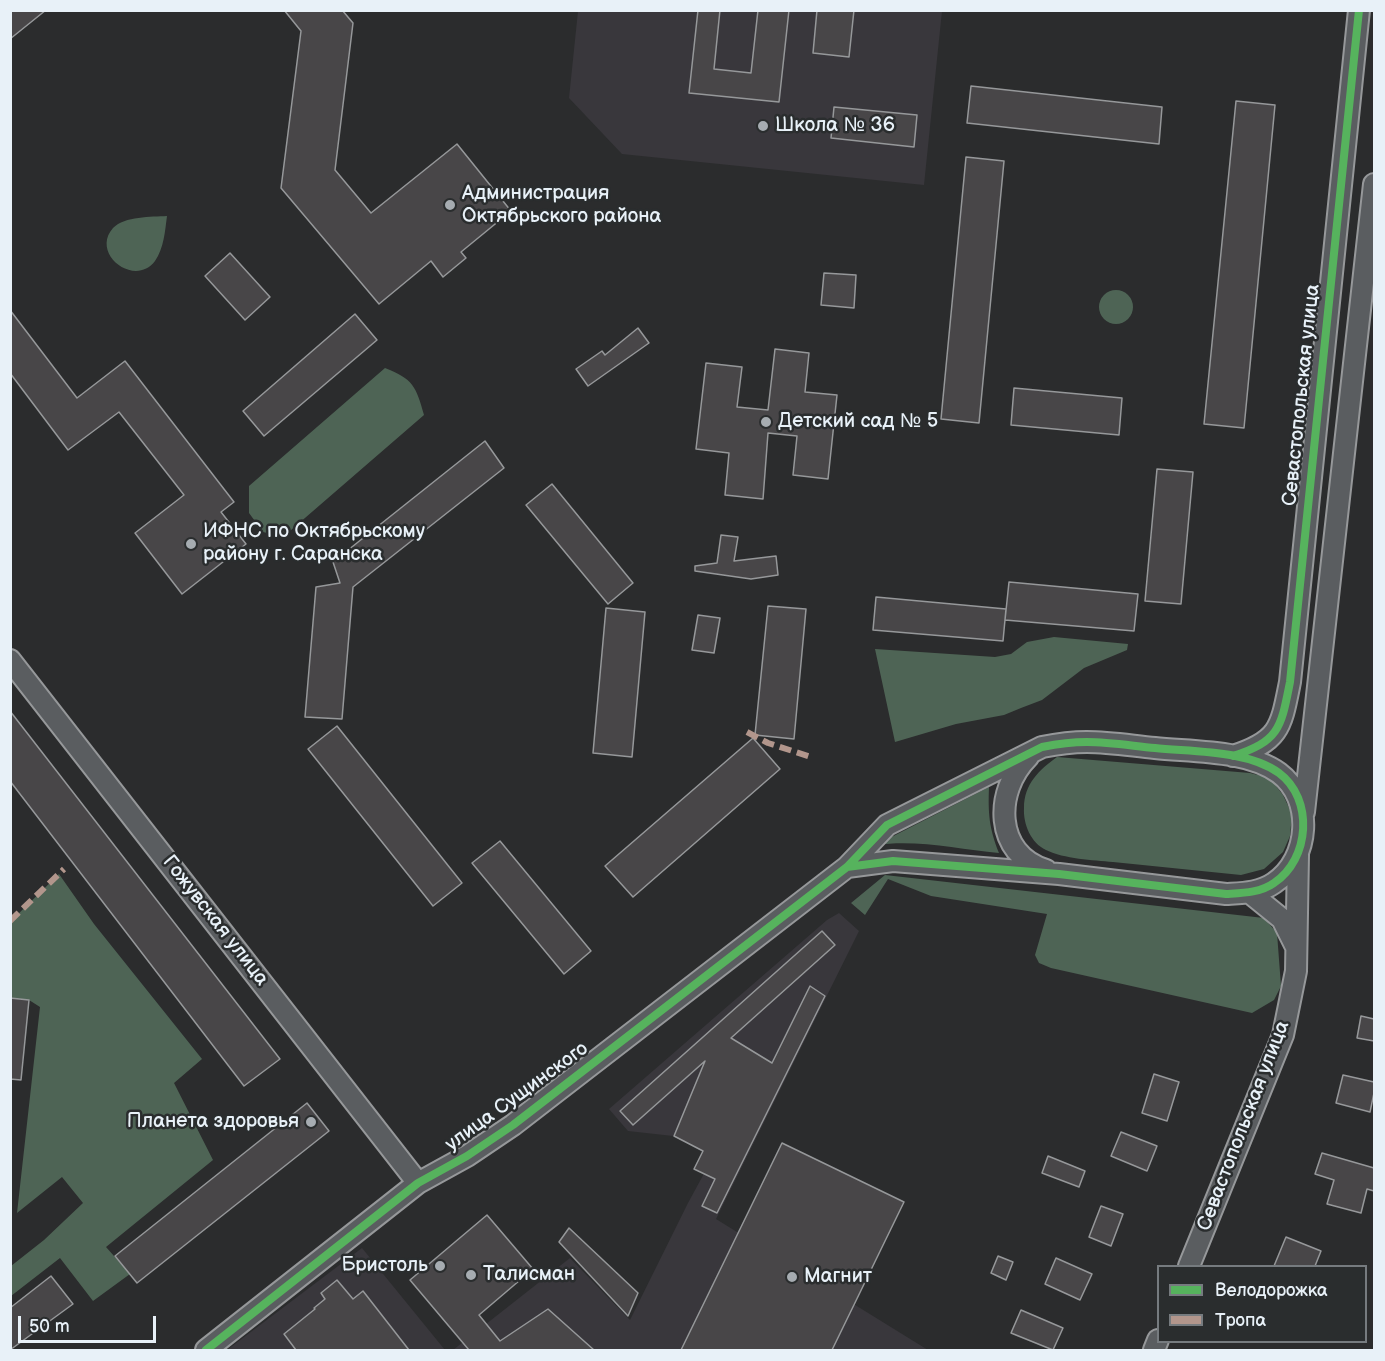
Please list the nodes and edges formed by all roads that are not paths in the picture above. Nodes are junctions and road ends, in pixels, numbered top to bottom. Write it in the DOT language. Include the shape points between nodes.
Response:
graph roads {
  1 [pos="1359,10"];
  2 [pos="1374,184"];
  3 [pos="10,660"];
  4 [pos="1042,747"];
  5 [pos="1233,756"];
  6 [pos="1303,820"];
  7 [pos="1298,855"];
  8 [pos="847,867"];
  9 [pos="1059,874"];
  10 [pos="1250,893"];
  11 [pos="1296,948"];
  12 [pos="418,1183"];
  13 [pos="1189,1265"];
  14 [pos="206,1350"];
  1 -- 5 [label="street, Севастопольская улица" via="1290,682 1283,717 1272,737 1255,749"];
  2 -- 6 [label="street"];
  3 -- 12 [label="street, Гожувская улица"];
  4 -- 5 [label="street, улица Сущинского" via="1089,742"];
  4 -- 8 [label="street, улица Сущинского" via="887,825"];
  4 -- 9 [label="street" via="1012,777 1004,817 1019,855 1035,867"];
  5 -- 6 [label="street, улица Сущинского" via="1260,762 1286,779 1300,802"];
  6 -- 7 [label="street, Севастопольская улица"];
  7 -- 10 [label="street" via="1273,884"];
  7 -- 11 [label="street, Севастопольская улица"];
  8 -- 9 [label="street" via="893,861"];
  8 -- 12 [label="street, улица Сущинского" via="513,1125"];
  9 -- 10 [label="street" via="1226,894"];
  10 -- 11 [label="street" via="1282,919"];
  11 -- 13 [label="street, Севастопольская улица" via="1296,971 1283,1035"];
  12 -- 14 [label="street, улица Сущинского"];
}
